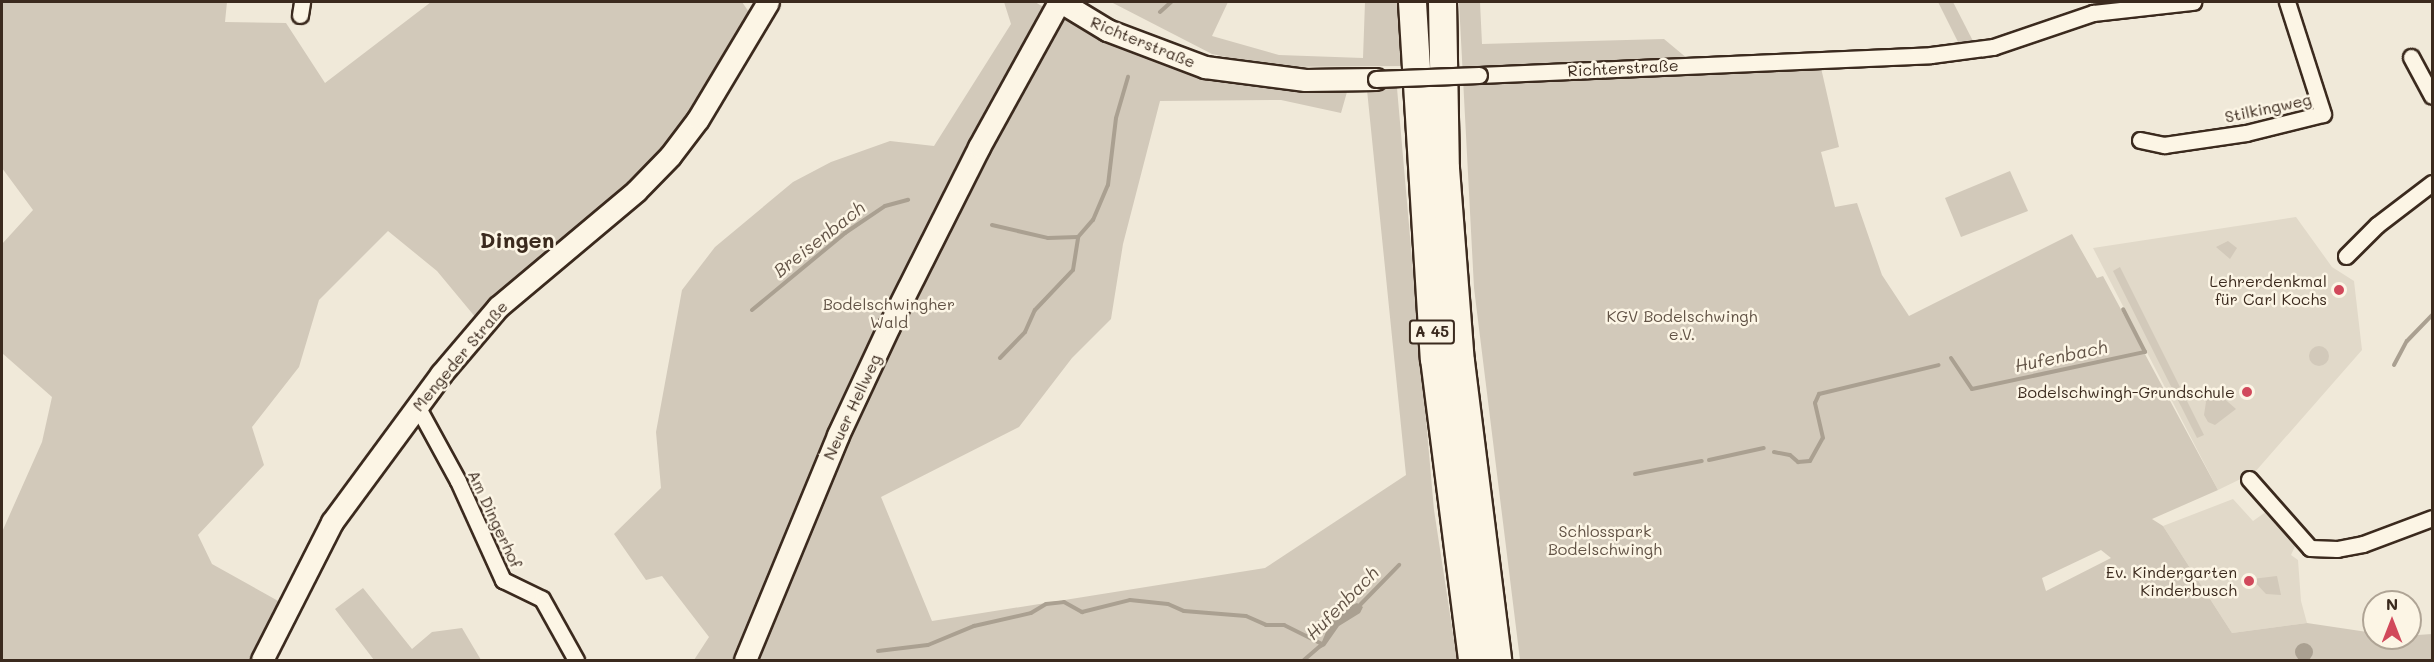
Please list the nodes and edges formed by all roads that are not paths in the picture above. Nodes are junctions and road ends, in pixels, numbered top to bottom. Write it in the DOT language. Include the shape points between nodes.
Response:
graph roads {
  1 [pos="1060,2"];
  2 [pos="1412,2"];
  3 [pos="1442,2"];
  4 [pos="2193,2"];
  5 [pos="2287,2"];
  6 [pos="760,6"];
  7 [pos="2411,57"];
  8 [pos="1376,79"];
  9 [pos="2428,79"];
  10 [pos="2433,96"];
  11 [pos="2140,140"];
  12 [pos="2433,183"];
  13 [pos="2346,256"];
  14 [pos="417,406"];
  15 [pos="2249,479"];
  16 [pos="2433,518"];
  17 [pos="262,660"];
  18 [pos="576,660"];
  19 [pos="745,660"];
  20 [pos="1472,660"];
  21 [pos="1497,660"];
  1 -- 8 [label="street, Richterstraße" via="1107,30 1205,67 1305,80"];
  1 -- 19 [label="street, Neuer Hellweg" via="978,147 889,326 838,435"];
  2 -- 20 [label="highway, A 45" via="1434,358"];
  3 -- 21 [label="highway, A 45" via="1445,168 1460,361"];
  4 -- 8 [label="street, Richterstraße, bridge" via="2093,13 1993,47 1931,55"];
  5 -- 11 [label="street, Stilkingweg" via="2323,114 2246,133 2164,145"];
  6 -- 14 [label="street, Mengeder Straße" via="698,119 670,156 636,191 498,307"];
  7 -- 9 [label="street"];
  9 -- 10 [label="street"];
  12 -- 13 [label="street" via="2376,225"];
  14 -- 17 [label="street, Mengeder Straße" via="332,522"];
  14 -- 18 [label="street, Am Dingerhof" via="450,464 501,577 544,602"];
  15 -- 16 [label="street" via="2310,548 2337,549 2363,544"];
}
